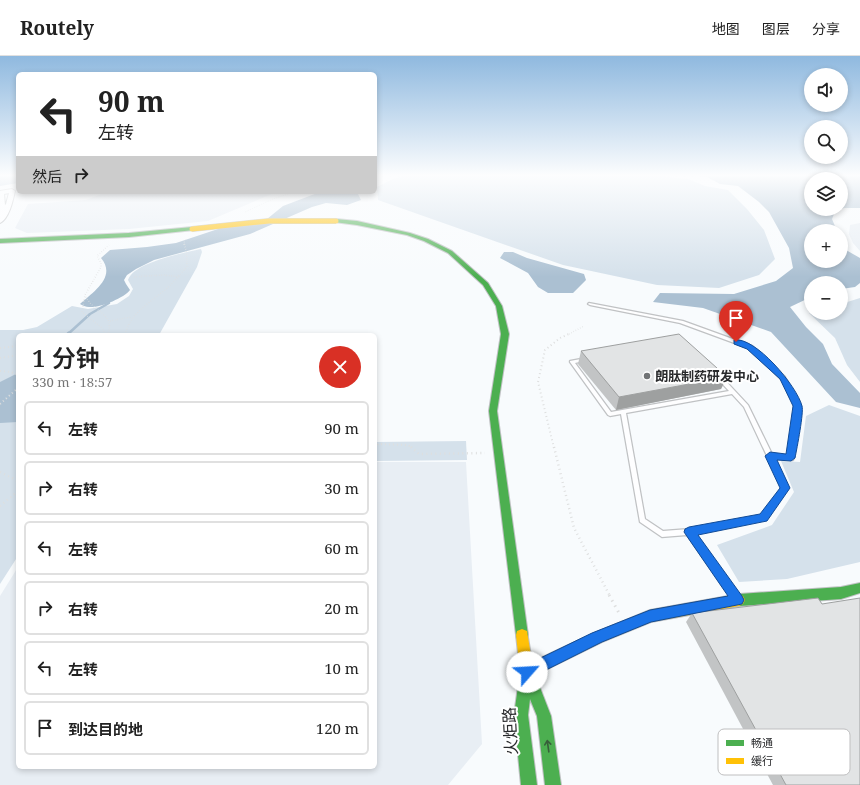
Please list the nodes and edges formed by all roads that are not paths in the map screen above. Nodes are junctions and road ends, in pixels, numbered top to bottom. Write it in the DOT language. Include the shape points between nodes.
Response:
graph roads {
  1 [pos="6,209"];
  2 [pos="0,221"];
  3 [pos="0,241"];
  4 [pos="590,304"];
  5 [pos="595,357"];
  6 [pos="714,370"];
  7 [pos="733,392"];
  8 [pos="623,412"];
  9 [pos="770,456"];
  10 [pos="689,532"];
  11 [pos="860,588"];
  12 [pos="738,600"];
  13 [pos="527,672"];
  14 [pos="529,785"];
  15 [pos="553,785"];
  1 -- 2 [label="street"];
  3 -- 13 [label="street, bridge" via="117,236 269,221 336,221 385,228 426,240 450,252 486,284 499,306 506,334 493,410"];
  4 -- 9 [label="lane" via="681,322 750,347 783,378 798,406 791,458"];
  5 -- 8 [label="lane" via="572,362 610,414"];
  6 -- 7 [label="lane"];
  7 -- 8 [label="lane"];
  7 -- 9 [label="lane" via="746,406"];
  8 -- 10 [label="lane" via="642,520 662,534"];
  9 -- 10 [label="lane" via="785,488 764,518"];
  10 -- 12 [label="lane"];
  11 -- 12 [label="street" via="841,593"];
  12 -- 13 [label="street" via="650,616"];
  13 -- 14 [label="street, 火炬路" via="521,715"];
  15 -- 13 [label="street, one-way" via="544,716"];
}
